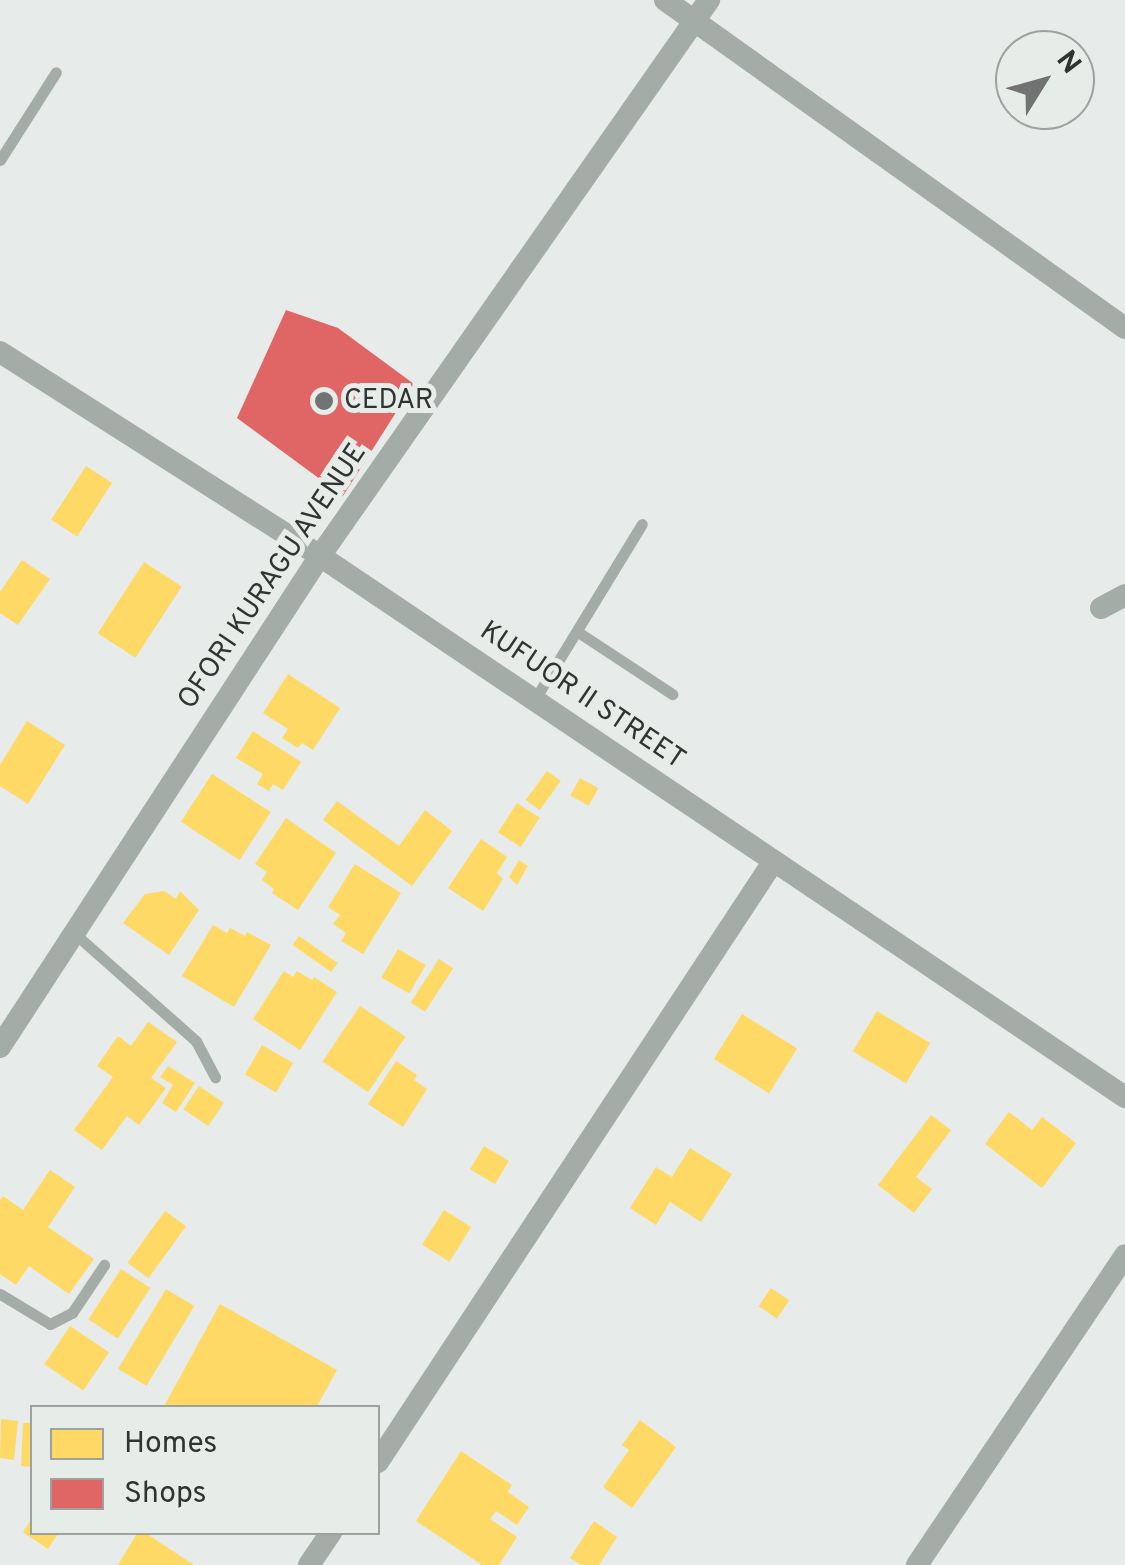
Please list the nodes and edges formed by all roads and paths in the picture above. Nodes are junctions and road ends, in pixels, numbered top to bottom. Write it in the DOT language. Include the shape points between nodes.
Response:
graph roads {
  1 [pos="665,0"];
  2 [pos="709,0"];
  3 [pos="696,22"];
  4 [pos="56,72"];
  5 [pos="0,160"];
  6 [pos="1125,328"];
  7 [pos="0,352"];
  8 [pos="642,524"];
  9 [pos="320,556"];
  10 [pos="1125,595"];
  11 [pos="1101,608"];
  12 [pos="578,632"];
  13 [pos="672,694"];
  14 [pos="535,699"];
  15 [pos="773,862"];
  16 [pos="74,933"];
  17 [pos="0,1047"];
  18 [pos="215,1077"];
  19 [pos="1125,1097"];
  20 [pos="1125,1254"];
  21 [pos="104,1265"];
  22 [pos="0,1294"];
  23 [pos="380,1459"];
  24 [pos="329,1535"];
  25 [pos="309,1565"];
  26 [pos="916,1565"];
  1 -- 3 [label="street"];
  2 -- 3 [label="street, OFORI KURAGU AVENUE"];
  3 -- 6 [label="street"];
  3 -- 9 [label="street, OFORI KURAGU AVENUE"];
  4 -- 5 [label="lane"];
  7 -- 9 [label="street, KUFUOR II STREET"];
  8 -- 12 [label="lane"];
  9 -- 14 [label="street, KUFUOR II STREET"];
  9 -- 16 [label="street, OFORI KURAGU AVENUE"];
  10 -- 11 [label="street"];
  12 -- 13 [label="lane"];
  12 -- 14 [label="lane"];
  14 -- 15 [label="street, KUFUOR II STREET"];
  15 -- 19 [label="street, KUFUOR II STREET"];
  15 -- 23 [label="street"];
  16 -- 17 [label="street, OFORI KURAGU AVENUE"];
  16 -- 18 [label="lane" via="186,1030"];
  20 -- 26 [label="street"];
  21 -- 22 [label="lane" via="72,1313 50,1324"];
  24 -- 25 [label="street"];
}
